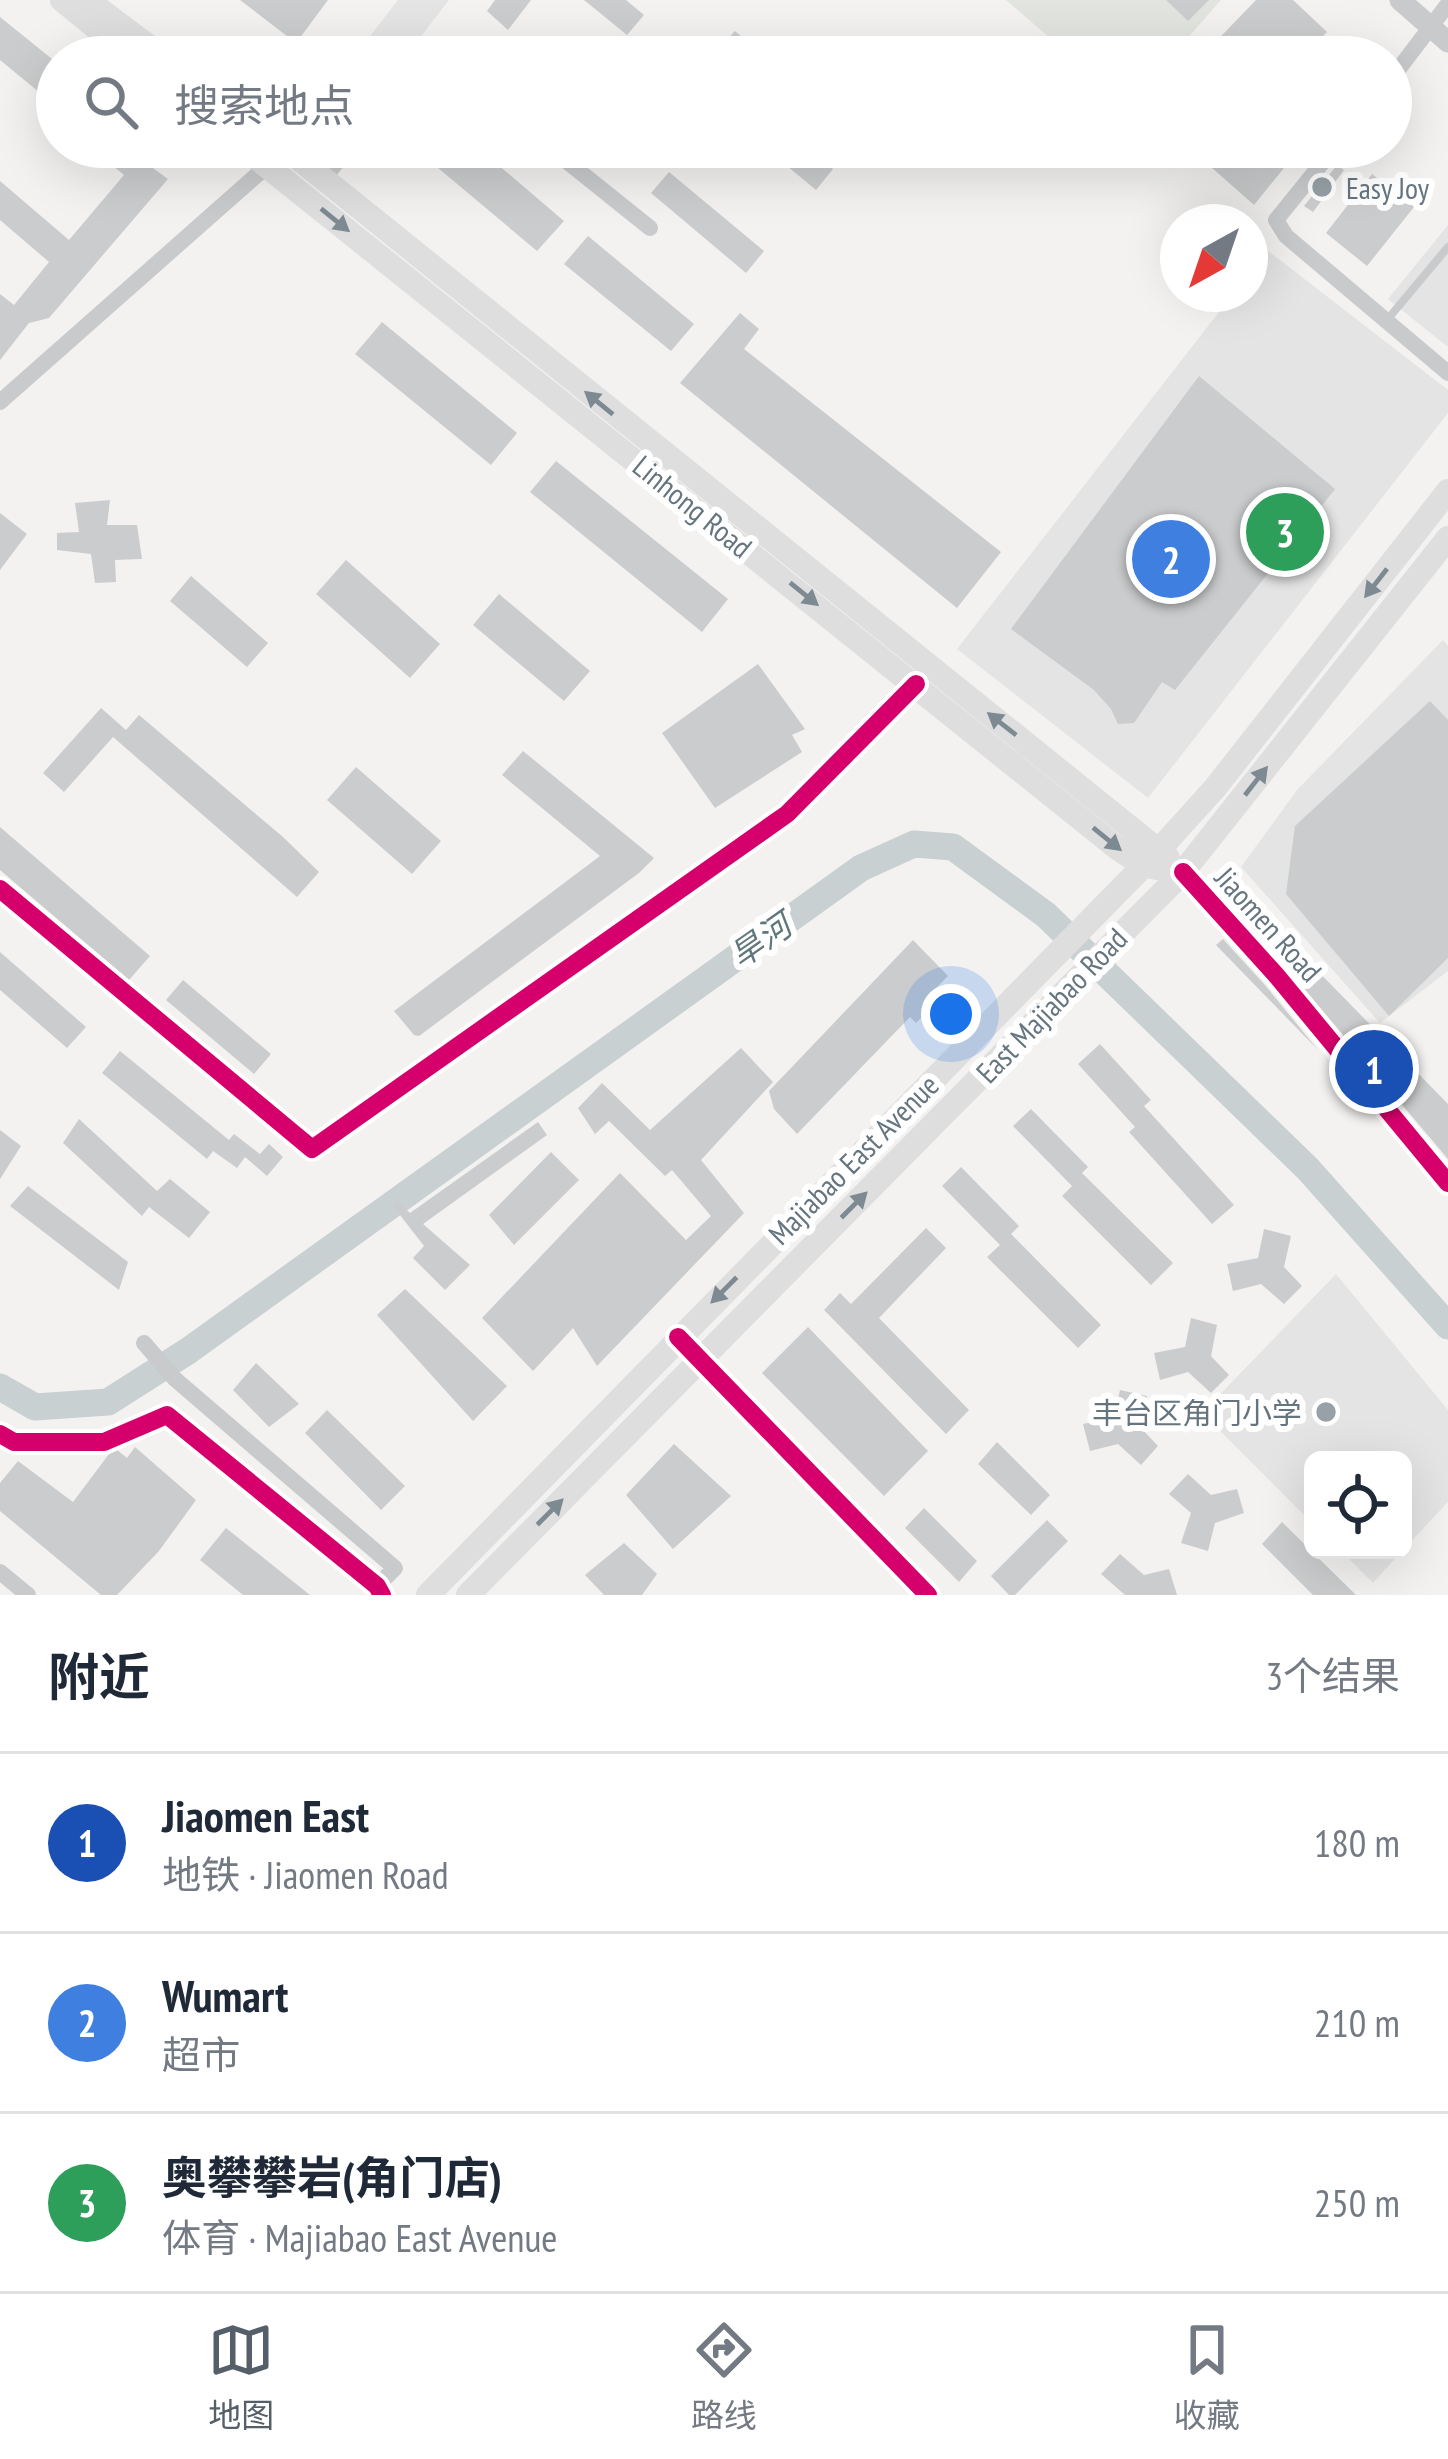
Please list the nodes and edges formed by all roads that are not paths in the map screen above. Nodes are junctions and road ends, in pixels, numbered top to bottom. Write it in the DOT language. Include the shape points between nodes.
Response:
graph roads {
  1 [pos="62,0"];
  2 [pos="87,0"];
  3 [pos="1400,0"];
  4 [pos="1417,0"];
  5 [pos="1443,24"];
  6 [pos="106,36"];
  7 [pos="135,36"];
  8 [pos="1412,57"];
  9 [pos="262,168"];
  10 [pos="290,168"];
  11 [pos="304,168"];
  12 [pos="332,168"];
  13 [pos="575,168"];
  14 [pos="1318,168"];
  15 [pos="325,177"];
  16 [pos="650,228"];
  17 [pos="1448,247"];
  18 [pos="1386,321"];
  19 [pos="1448,373"];
  20 [pos="0,402"];
  21 [pos="1448,491"];
  22 [pos="1448,538"];
  23 [pos="916,684"];
  24 [pos="1151,858"];
  25 [pos="1183,872"];
  26 [pos="0,889"];
  27 [pos="1448,1183"];
  28 [pos="678,1336"];
  29 [pos="144,1342"];
  30 [pos="700,1359"];
  31 [pos="0,1434"];
  32 [pos="0,1571"];
  33 [pos="379,1590"];
  34 [pos="28,1595"];
  35 [pos="428,1595"];
  36 [pos="468,1595"];
  37 [pos="928,1595"];
  1 -- 6 [label="main road"];
  2 -- 7 [label="main road"];
  3 -- 5 [label="street"];
  4 -- 5 [label="street"];
  5 -- 8 [label="street"];
  9 -- 20 [label="street"];
  10 -- 23 [label="main road, Linhong Road, one-way"];
  11 -- 15 [label="main road, Linhong Road"];
  12 -- 15 [label="street"];
  13 -- 16 [label="street"];
  14 -- 18 [label="street" via="1276,220"];
  24 -- 15 [label="main road, Linhong Road, one-way"];
  17 -- 18 [label="lane"];
  18 -- 19 [label="street"];
  21 -- 24 [label="main road, Majiabao East Avenue, one-way"];
  25 -- 22 [label="main road, East Majiabao Road, one-way"];
  23 -- 24 [label="main road, Linhong Road, one-way"];
  23 -- 26 [label="street" via="787,814 312,1149"];
  24 -- 25 [label="main road"];
  24 -- 28 [label="main road, Majiabao East Avenue, one-way"];
  25 -- 27 [label="street, Jiaomen Road"];
  30 -- 25 [label="main road, East Majiabao Road, one-way"];
  28 -- 30 [label="street"];
  28 -- 35 [label="main road, Majiabao East Avenue"];
  29 -- 33 [label="street" via="176,1379 395,1568"];
  36 -- 30 [label="main road, East Majiabao Road, one-way"];
  30 -- 37 [label="street"];
  31 -- 33 [label="street" via="14,1442 104,1442 167,1415"];
  32 -- 34 [label="street"];
}
